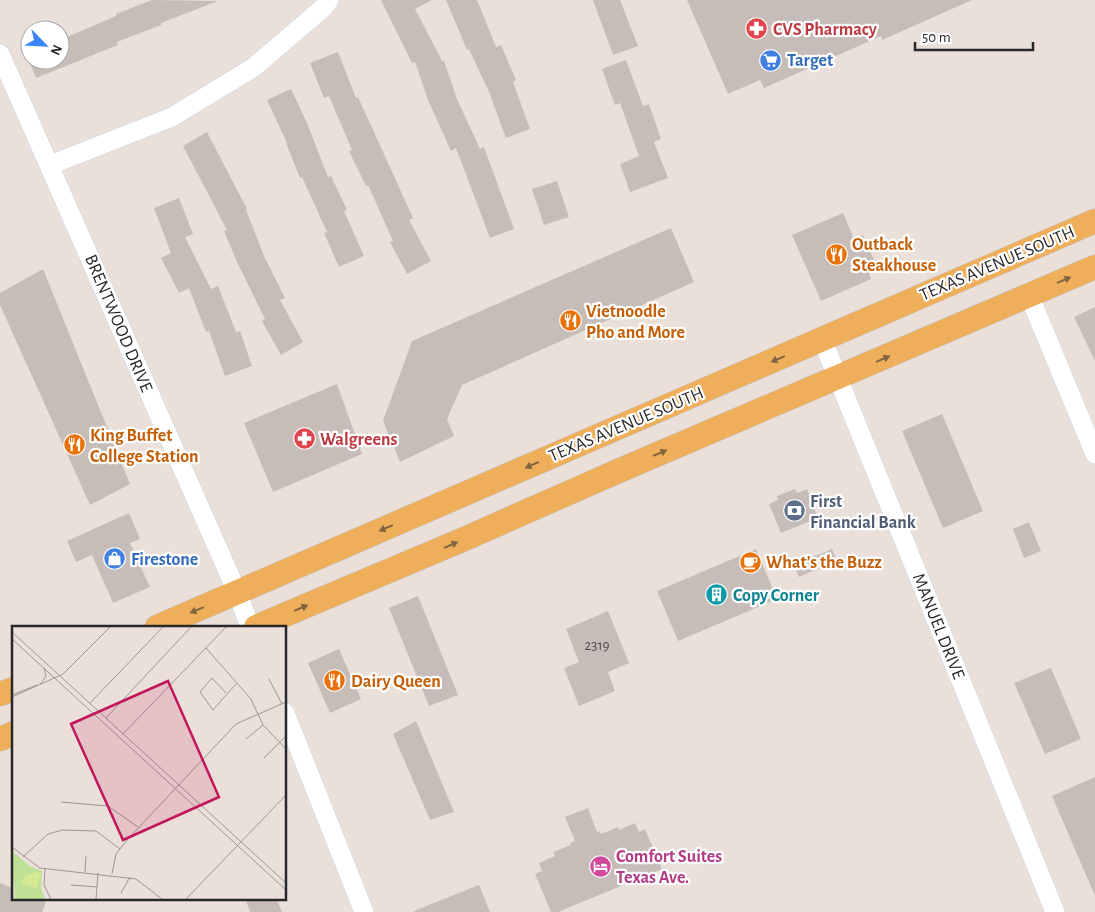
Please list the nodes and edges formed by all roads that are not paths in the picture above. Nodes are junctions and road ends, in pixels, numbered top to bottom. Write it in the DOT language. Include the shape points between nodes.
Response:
graph roads {
  1 [pos="329,0"];
  2 [pos="0,54"];
  3 [pos="50,165"];
  4 [pos="1095,221"];
  5 [pos="1095,267"];
  6 [pos="1029,296"];
  7 [pos="822,339"];
  8 [pos="838,378"];
  9 [pos="1095,454"];
  10 [pos="237,592"];
  11 [pos="158,626"];
  12 [pos="250,626"];
  13 [pos="258,626"];
  14 [pos="12,689"];
  15 [pos="0,694"];
  16 [pos="286,716"];
  17 [pos="12,734"];
  18 [pos="0,739"];
  19 [pos="364,912"];
  20 [pos="1055,912"];
  1 -- 3 [label="street" via="254,67 172,117"];
  2 -- 3 [label="street, BRENTWOOD DRIVE"];
  3 -- 10 [label="street, BRENTWOOD DRIVE"];
  4 -- 7 [label="main road, TEXAS AVENUE SOUTH"];
  6 -- 5 [label="main road, one-way"];
  8 -- 6 [label="main road, one-way"];
  6 -- 9 [label="street"];
  7 -- 8 [label="street, MANUEL DRIVE"];
  7 -- 10 [label="main road, TEXAS AVENUE SOUTH, one-way"];
  13 -- 8 [label="main road, one-way"];
  8 -- 20 [label="street, MANUEL DRIVE"];
  10 -- 11 [label="main road, TEXAS AVENUE SOUTH, one-way"];
  10 -- 12 [label="street, BRENTWOOD DRIVE"];
  14 -- 15 [label="main road"];
  16 -- 19 [label="street"];
  17 -- 18 [label="main road"];
}
